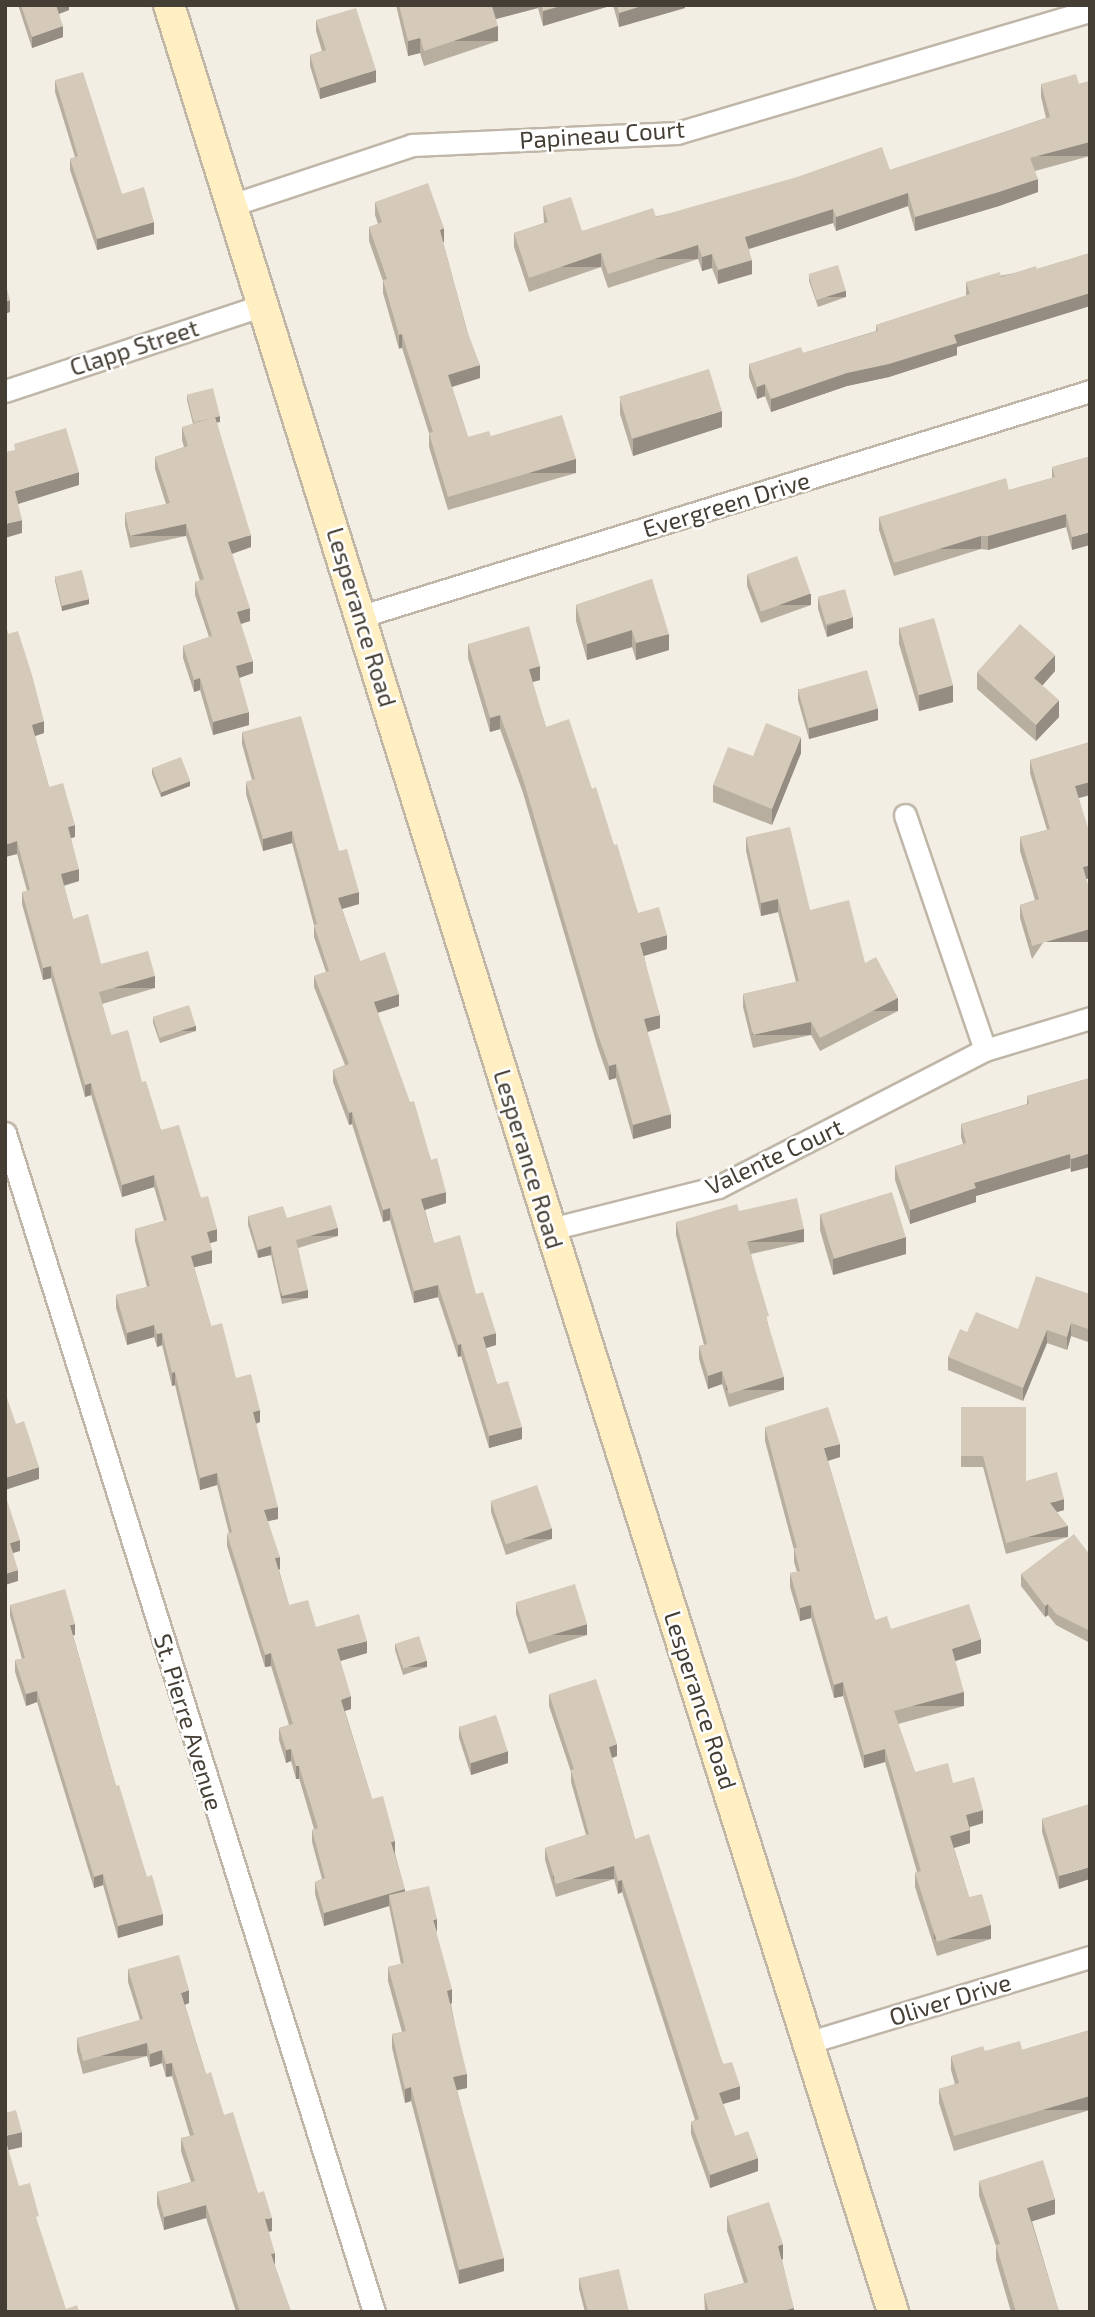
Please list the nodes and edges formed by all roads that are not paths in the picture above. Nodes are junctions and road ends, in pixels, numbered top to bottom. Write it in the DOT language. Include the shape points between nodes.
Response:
graph roads {
  1 [pos="169,5"];
  2 [pos="1090,11"];
  3 [pos="233,205"];
  4 [pos="264,305"];
  5 [pos="5,391"];
  6 [pos="1090,391"];
  7 [pos="362,616"];
  8 [pos="905,815"];
  9 [pos="1090,1018"];
  10 [pos="985,1050"];
  11 [pos="5,1133"];
  12 [pos="551,1230"];
  13 [pos="1090,1957"];
  14 [pos="810,2042"];
  15 [pos="374,2312"];
  16 [pos="893,2312"];
  1 -- 3 [label="main road, Lesperance Road"];
  2 -- 3 [label="street, Papineau Court" via="677,133 412,145"];
  3 -- 4 [label="main road, Lesperance Road"];
  4 -- 5 [label="street, Clapp Street"];
  4 -- 7 [label="main road, Lesperance Road"];
  6 -- 7 [label="street, Evergreen Drive"];
  7 -- 12 [label="main road, Lesperance Road"];
  8 -- 10 [label="street"];
  9 -- 10 [label="street, Valente Court"];
  10 -- 12 [label="street, Valente Court" via="718,1187"];
  11 -- 15 [label="street, St. Pierre Avenue"];
  12 -- 14 [label="main road, Lesperance Road"];
  13 -- 14 [label="street, Oliver Drive"];
  14 -- 16 [label="main road, Lesperance Road"];
}
